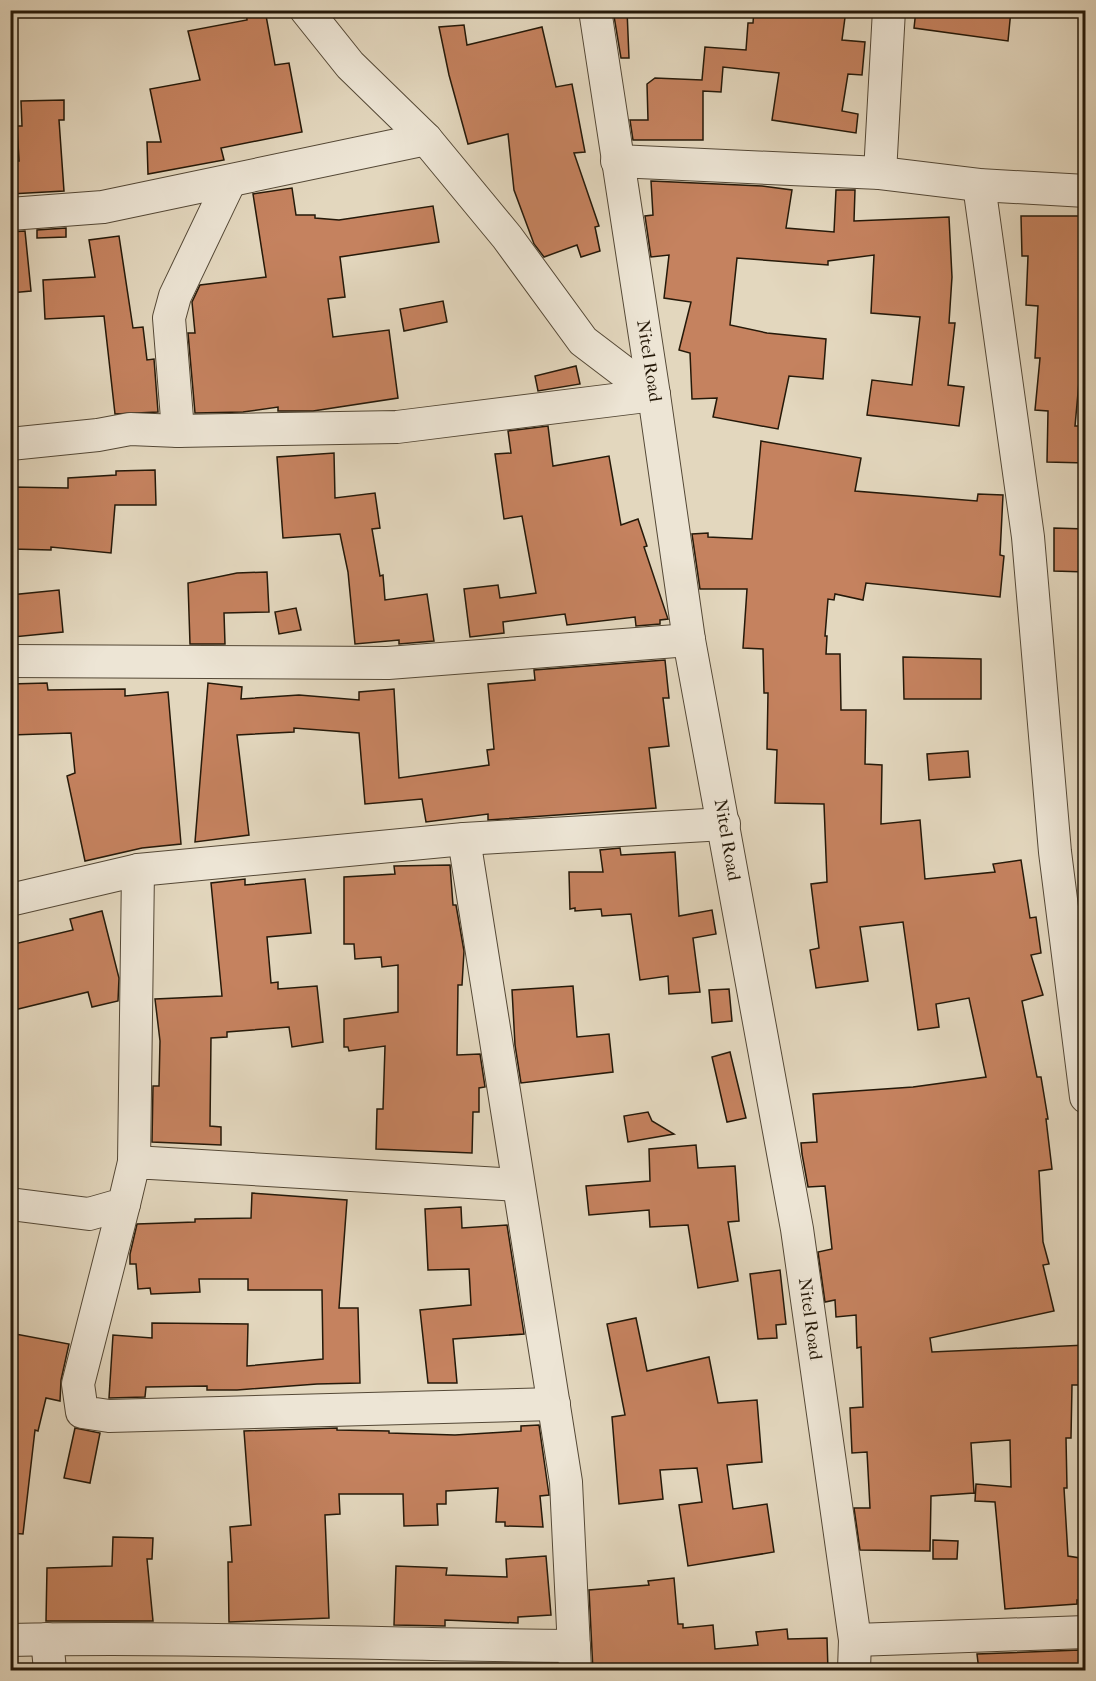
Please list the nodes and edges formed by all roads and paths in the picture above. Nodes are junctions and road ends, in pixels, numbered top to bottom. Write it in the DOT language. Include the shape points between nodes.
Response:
graph roads {
  1 [pos="306,10"];
  2 [pos="595,10"];
  3 [pos="889,10"];
  4 [pos="426,139"];
  5 [pos="618,161"];
  6 [pos="880,173"];
  7 [pos="230,181"];
  8 [pos="979,185"];
  9 [pos="1086,191"];
  10 [pos="10,214"];
  11 [pos="654,395"];
  12 [pos="178,431"];
  13 [pos="10,444"];
  14 [pos="688,640"];
  15 [pos="10,661"];
  16 [pos="724,824"];
  17 [pos="464,839"];
  18 [pos="138,870"];
  19 [pos="10,900"];
  20 [pos="1086,1097"];
  21 [pos="134,1162"];
  22 [pos="518,1185"];
  23 [pos="10,1204"];
  24 [pos="124,1204"];
  25 [pos="554,1404"];
  26 [pos="1086,1632"];
  27 [pos="47,1639"];
  28 [pos="10,1640"];
  29 [pos="855,1655"];
  30 [pos="575,1658"];
  31 [pos="50,1671"];
  1 -- 4 [label="street" via="350,65"];
  2 -- 5 [label="street, Nitel Road"];
  3 -- 6 [label="street"];
  4 -- 7 [label="street"];
  4 -- 11 [label="street" via="507,237 583,341"];
  5 -- 6 [label="street"];
  5 -- 11 [label="street, Nitel Road"];
  6 -- 8 [label="street"];
  7 -- 10 [label="street" via="103,207"];
  7 -- 12 [label="street" via="175,296 169,318"];
  8 -- 9 [label="street"];
  8 -- 20 [label="street" via="1028,537 1055,852"];
  11 -- 12 [label="street" via="397,427"];
  11 -- 14 [label="street, Nitel Road"];
  12 -- 13 [label="street" via="130,429"];
  14 -- 15 [label="street" via="388,663"];
  14 -- 16 [label="street, Nitel Road"];
  16 -- 17 [label="street"];
  16 -- 29 [label="street, Nitel Road" via="797,1229"];
  17 -- 18 [label="street"];
  17 -- 22 [label="street"];
  18 -- 19 [label="street"];
  18 -- 21 [label="street"];
  21 -- 22 [label="street"];
  21 -- 24 [label="street"];
  22 -- 25 [label="street"];
  23 -- 24 [label="street" via="89,1214"];
  24 -- 25 [label="street" via="78,1384 82,1412 109,1416"];
  25 -- 30 [label="street" via="566,1482"];
  26 -- 29 [label="street"];
  27 -- 28 [label="street"];
  27 -- 30 [label="street"];
  27 -- 31 [label="street"];
}
